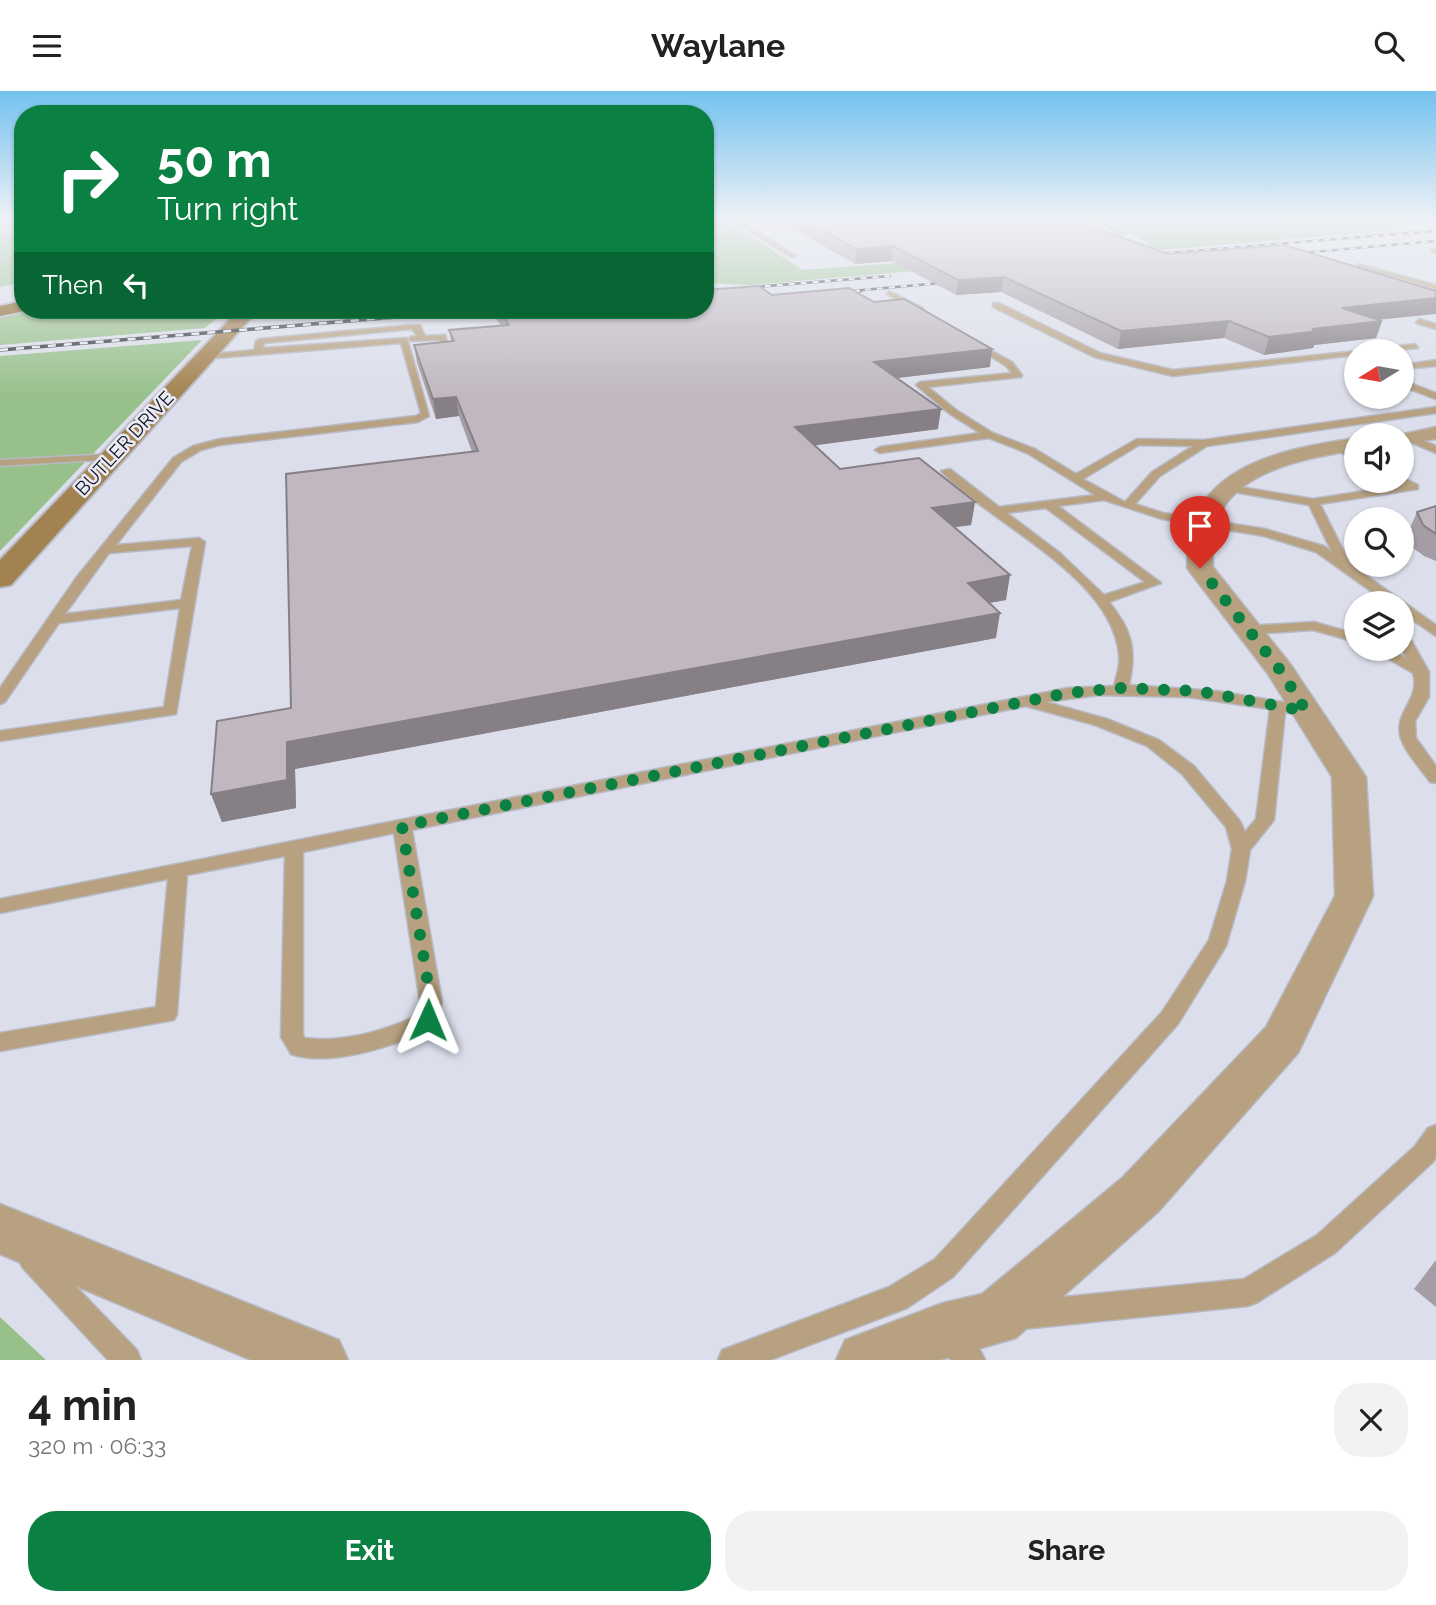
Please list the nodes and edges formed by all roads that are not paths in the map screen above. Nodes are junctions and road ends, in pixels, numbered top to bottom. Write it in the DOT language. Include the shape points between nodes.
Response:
graph roads {
  1 [pos="1406,278"];
  2 [pos="1436,287"];
  3 [pos="889,293"];
  4 [pos="996,305"];
  5 [pos="924,312"];
  6 [pos="240,319"];
  7 [pos="1419,321"];
  8 [pos="1436,327"];
  9 [pos="422,338"];
  10 [pos="404,339"];
  11 [pos="445,348"];
  12 [pos="258,351"];
  13 [pos="990,352"];
  14 [pos="205,355"];
  15 [pos="1344,355"];
  16 [pos="1334,356"];
  17 [pos="1344,360"];
  18 [pos="1436,363"];
  19 [pos="1414,366"];
  20 [pos="1414,388"];
  21 [pos="1436,396"];
  22 [pos="1436,409"];
  23 [pos="1436,433"];
  24 [pos="990,435"];
  25 [pos="1414,436"];
  26 [pos="1414,441"];
  27 [pos="1204,443"];
  28 [pos="880,450"];
  29 [pos="1344,450"];
  30 [pos="1436,450"];
  31 [pos="112,457"];
  32 [pos="1,463"];
  33 [pos="946,471"];
  34 [pos="1075,479"];
  35 [pos="1228,488"];
  36 [pos="1374,493"];
  37 [pos="1104,497"];
  38 [pos="1313,502"];
  39 [pos="1048,504"];
  40 [pos="1127,506"];
  41 [pos="997,511"];
  42 [pos="1204,524"];
  43 [pos="105,550"];
  44 [pos="1344,564"];
  45 [pos="1344,565"];
  46 [pos="1359,577"];
  47 [pos="0,578"];
  48 [pos="1376,591"];
  49 [pos="1101,600"];
  50 [pos="187,603"];
  51 [pos="1414,616"];
  52 [pos="55,618"];
  53 [pos="1249,630"];
  54 [pos="1436,632"];
  55 [pos="1344,635"];
  56 [pos="1414,654"];
  57 [pos="1401,661"];
  58 [pos="1428,675"];
  59 [pos="1121,688"];
  60 [pos="0,699"];
  61 [pos="1026,701"];
  62 [pos="1292,708"];
  63 [pos="0,736"];
  64 [pos="1436,778"];
  65 [pos="402,826"];
  66 [pos="294,847"];
  67 [pos="1241,849"];
  68 [pos="178,870"];
  69 [pos="0,906"];
  70 [pos="0,1042"];
  71 [pos="1436,1136"];
  72 [pos="3,1230"];
  73 [pos="970,1336"];
  74 [pos="127,1360"];
  75 [pos="319,1360"];
  76 [pos="732,1360"];
  77 [pos="865,1360"];
  1 -- 2 [label="lane"];
  3 -- 5 [label="lane"];
  4 -- 16 [label="lane" via="1097,355 1173,373"];
  6 -- 14 [label="street, BUTLER DRIVE"];
  7 -- 8 [label="lane"];
  9 -- 10 [label="lane"];
  9 -- 11 [label="lane" via="442,337"];
  9 -- 12 [label="lane" via="417,327 412,327 262,340"];
  10 -- 12 [label="lane"];
  10 -- 43 [label="lane" via="426,414 418,419 197,447 177,460"];
  12 -- 14 [label="lane"];
  13 -- 24 [label="lane" via="1018,375 920,385"];
  14 -- 31 [label="street, BUTLER DRIVE"];
  15 -- 16 [label="lane"];
  16 -- 17 [label="lane"];
  18 -- 19 [label="lane"];
  20 -- 21 [label="lane"];
  22 -- 27 [label="lane"];
  23 -- 25 [label="street"];
  24 -- 28 [label="lane"];
  24 -- 34 [label="lane" via="1031,451"];
  26 -- 30 [label="lane"];
  27 -- 34 [label="lane" via="1137,442"];
  27 -- 40 [label="lane" via="1156,474"];
  29 -- 35 [label="street" via="1250,472"];
  31 -- 32 [label="lane"];
  31 -- 47 [label="street, BUTLER DRIVE"];
  33 -- 41 [label="lane"];
  34 -- 37 [label="lane"];
  35 -- 38 [label="lane"];
  35 -- 42 [label="street"];
  36 -- 38 [label="lane"];
  37 -- 39 [label="lane"];
  37 -- 40 [label="lane"];
  38 -- 44 [label="lane"];
  39 -- 41 [label="lane"];
  39 -- 49 [label="lane" via="1155,583"];
  40 -- 42 [label="lane"];
  41 -- 49 [label="lane"];
  42 -- 45 [label="lane" via="1265,533 1320,549"];
  42 -- 53 [label="street" via="1200,568"];
  43 -- 50 [label="lane" via="199,542"];
  43 -- 52 [label="lane"];
  46 -- 48 [label="lane"];
  49 -- 59 [label="lane" via="1121,628 1127,656"];
  50 -- 52 [label="lane"];
  50 -- 63 [label="lane" via="171,711"];
  51 -- 54 [label="lane"];
  52 -- 60 [label="lane"];
  53 -- 55 [label="lane" via="1314,626"];
  53 -- 62 [label="street"];
  56 -- 58 [label="lane"];
  57 -- 58 [label="lane"];
  58 -- 64 [label="lane" via="1426,704 1406,721 1408,738"];
  59 -- 61 [label="lane"];
  59 -- 62 [label="lane" via="1198,691"];
  61 -- 65 [label="lane"];
  61 -- 67 [label="lane" via="1101,722 1153,743 1188,770 1234,825"];
  62 -- 67 [label="lane" via="1265,820"];
  62 -- 73 [label="street" via="1349,777 1354,896 1282,1040 1140,1195"];
  65 -- 66 [label="lane"];
  65 -- 66 [label="lane" via="431,1002 428,1020 413,1028 317,1052 299,1047 292,1037"];
  66 -- 68 [label="lane"];
  67 -- 76 [label="lane" via="1219,941 1170,1018 944,1268 897,1298"];
  68 -- 69 [label="lane"];
  68 -- 70 [label="lane" via="166,1014"];
  71 -- 73 [label="lane" via="1424,1154 1326,1244 1248,1292"];
  72 -- 74 [label="lane"];
  72 -- 75 [label="street"];
  73 -- 77 [label="street"];
}
